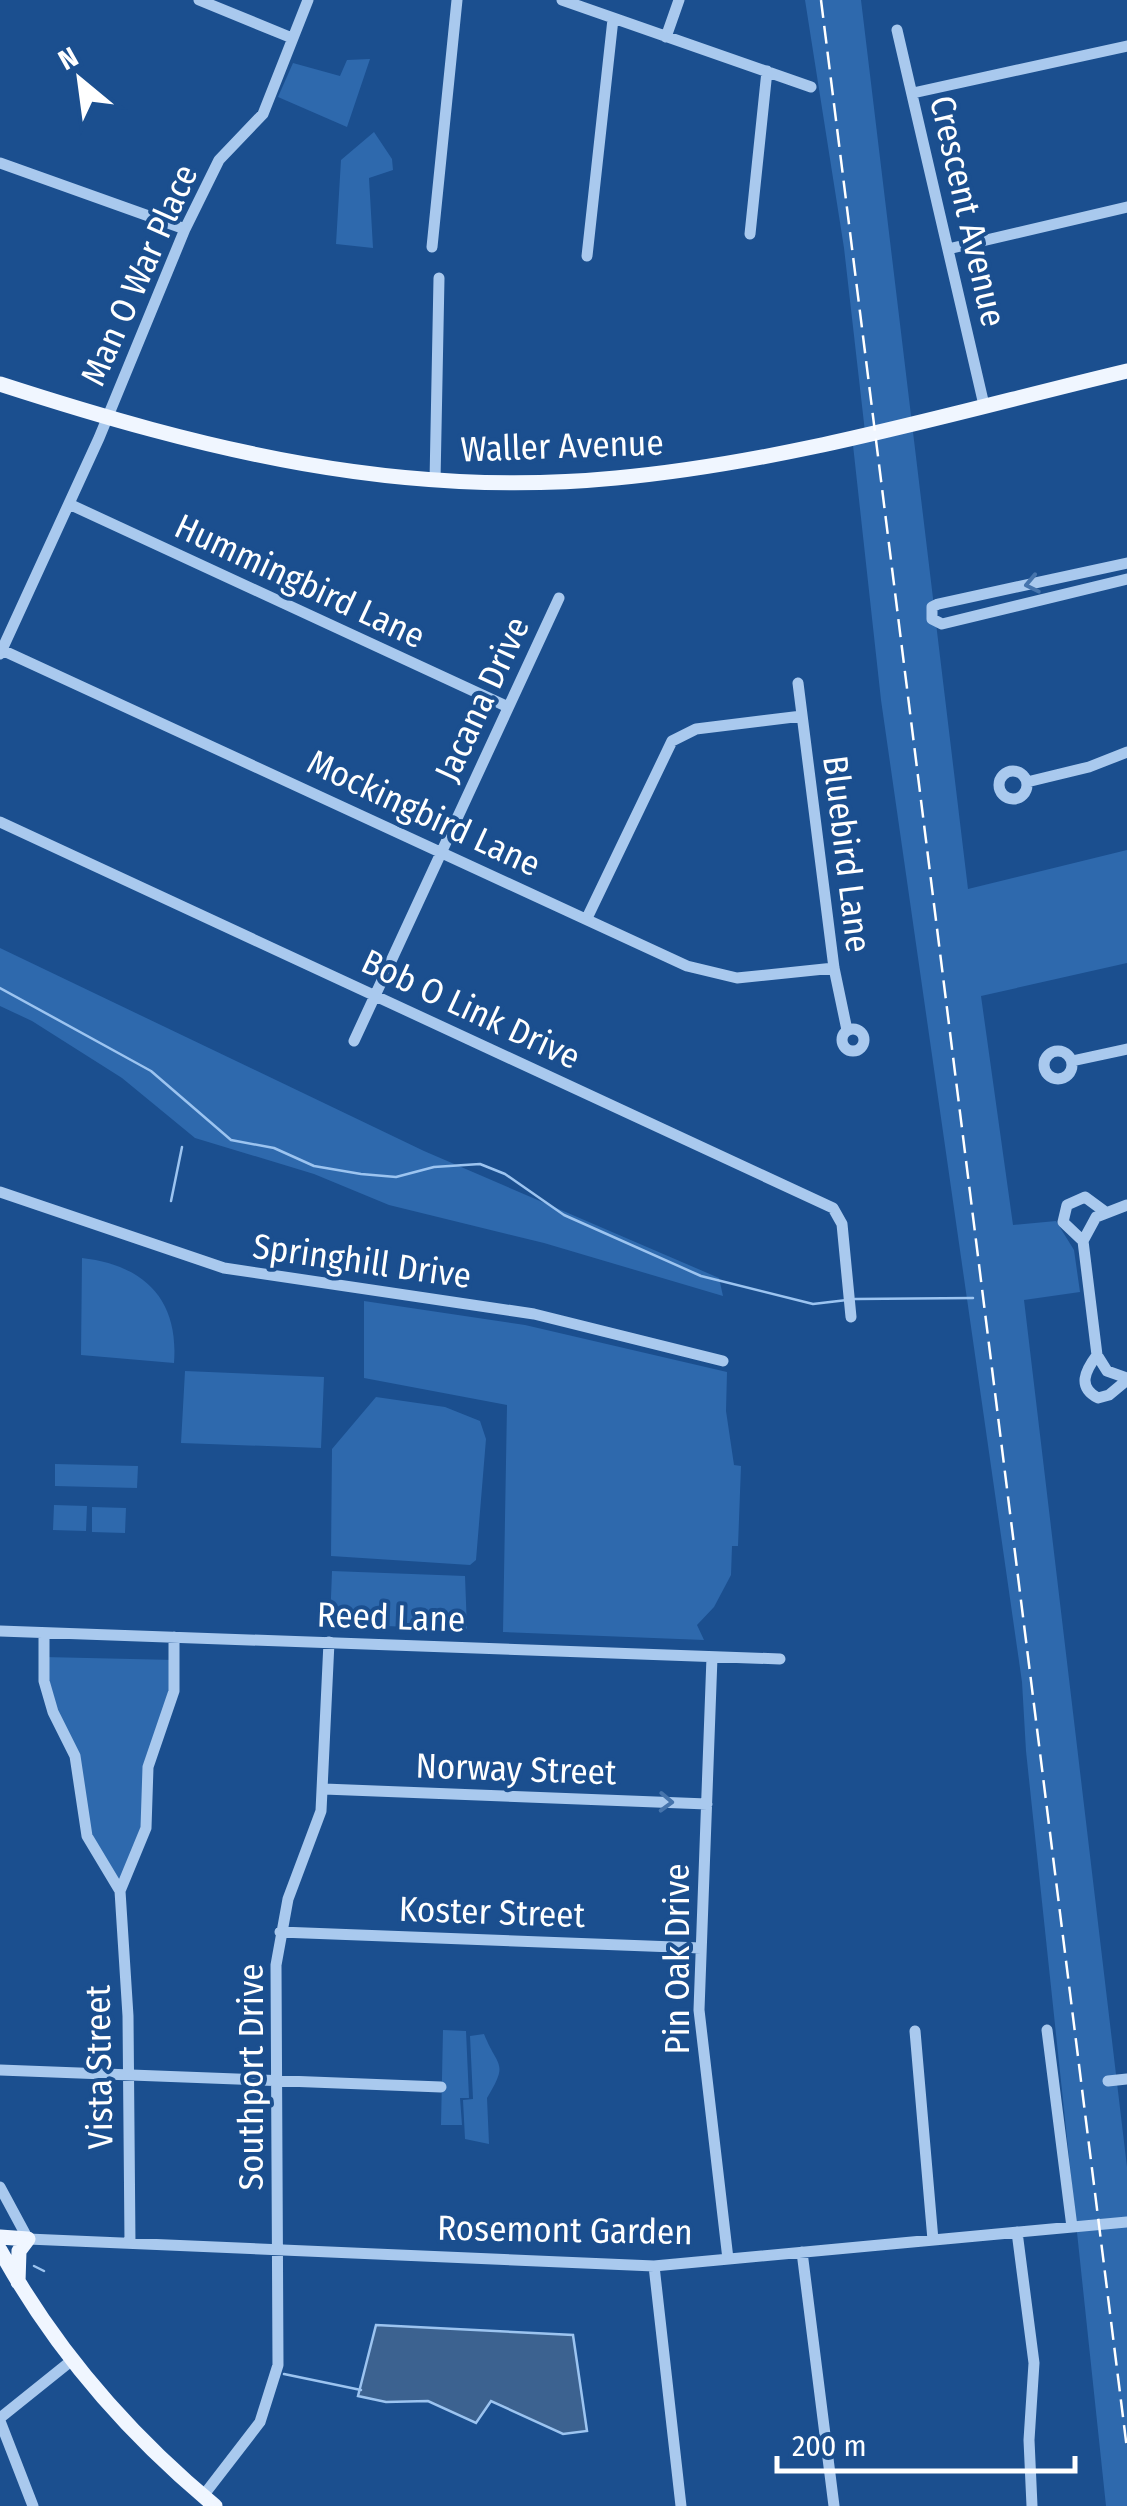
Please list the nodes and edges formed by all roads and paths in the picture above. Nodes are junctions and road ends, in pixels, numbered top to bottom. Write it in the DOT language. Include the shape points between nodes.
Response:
graph roads {
  1 [pos="199,0"];
  2 [pos="308,0"];
  3 [pos="457,0"];
  4 [pos="562,0"];
  5 [pos="679,0"];
  6 [pos="613,19"];
  7 [pos="897,30"];
  8 [pos="666,37"];
  9 [pos="292,38"];
  10 [pos="1127,46"];
  11 [pos="767,71"];
  12 [pos="811,87"];
  13 [pos="912,94"];
  14 [pos="0,163"];
  15 [pos="1127,207"];
  16 [pos="185,229"];
  17 [pos="750,234"];
  18 [pos="432,246"];
  19 [pos="948,249"];
  20 [pos="587,256"];
  21 [pos="439,278"];
  22 [pos="1127,371"];
  23 [pos="0,384"];
  24 [pos="984,405"];
  25 [pos="106,418"];
  26 [pos="435,480"];
  27 [pos="69,504"];
  28 [pos="1127,562"];
  29 [pos="1101,568"];
  30 [pos="1127,579"];
  31 [pos="1104,584"];
  32 [pos="559,598"];
  33 [pos="1,652"];
  34 [pos="798,683"];
  35 [pos="508,707"];
  36 [pos="802,716"];
  37 [pos="1127,752"];
  38 [pos="1026,782"];
  39 [pos="0,822"];
  40 [pos="443,852"];
  41 [pos="586,918"];
  42 [pos="834,968"];
  43 [pos="377,996"];
  44 [pos="847,1030"];
  45 [pos="354,1041"];
  46 [pos="1127,1050"];
  47 [pos="1072,1061"];
  48 [pos="0,1192"];
  49 [pos="1127,1205"];
  50 [pos="1104,1211"];
  51 [pos="1083,1241"];
  52 [pos="850,1306"];
  53 [pos="1097,1356"];
  54 [pos="724,1360"];
  55 [pos="1127,1379"];
  56 [pos="0,1632"];
  57 [pos="44,1633"];
  58 [pos="174,1637"];
  59 [pos="329,1642"];
  60 [pos="712,1657"];
  61 [pos="780,1659"];
  62 [pos="324,1789"];
  63 [pos="707,1804"];
  64 [pos="120,1891"];
  65 [pos="280,1932"];
  66 [pos="701,1948"];
  67 [pos="1047,2030"];
  68 [pos="914,2031"];
  69 [pos="0,2070"];
  70 [pos="128,2073"];
  71 [pos="276,2078"];
  72 [pos="1127,2079"];
  73 [pos="1108,2081"];
  74 [pos="441,2087"];
  75 [pos="0,2187"];
  76 [pos="1127,2222"];
  77 [pos="1072,2227"];
  78 [pos="1017,2232"];
  79 [pos="0,2238"];
  80 [pos="28,2239"];
  81 [pos="933,2240"];
  82 [pos="130,2243"];
  83 [pos="0,2250"];
  84 [pos="280,2251"];
  85 [pos="802,2252"];
  86 [pos="728,2259"];
  87 [pos="654,2266"];
  88 [pos="18,2286"];
  89 [pos="71,2361"];
  90 [pos="0,2420"];
  91 [pos="209,2501"];
  92 [pos="33,2506"];
  93 [pos="681,2506"];
  94 [pos="834,2506"];
  95 [pos="1032,2506"];
  1 -- 9 [label="street"];
  2 -- 9 [label="street, Man O War Place"];
  3 -- 18 [label="street"];
  4 -- 6 [label="street"];
  5 -- 8 [label="street"];
  6 -- 8 [label="street"];
  6 -- 20 [label="street"];
  7 -- 13 [label="street, Crescent Avenue"];
  8 -- 11 [label="street"];
  9 -- 16 [label="street, Man O War Place" via="263,114 219,160"];
  10 -- 13 [label="street"];
  11 -- 12 [label="street"];
  11 -- 17 [label="street"];
  13 -- 19 [label="street, Crescent Avenue"];
  14 -- 16 [label="street"];
  15 -- 19 [label="street"];
  16 -- 25 [label="street, Man O War Place"];
  19 -- 24 [label="street, Crescent Avenue"];
  21 -- 26 [label="street"];
  22 -- 24 [label="main road, Waller Avenue"];
  23 -- 25 [label="main road, Waller Avenue"];
  24 -- 26 [label="main road, Waller Avenue" via="751,460 671,472 544,482"];
  25 -- 26 [label="main road, Waller Avenue" via="282,462"];
  25 -- 27 [label="street, Man O War Place"];
  27 -- 33 [label="street, Man O War Place"];
  27 -- 35 [label="street, Hummingbird Lane"];
  28 -- 29 [label="street"];
  29 -- 31 [label="street"];
  29 -- 31 [label="street, one-way" via="938,604 932,618 942,624"];
  30 -- 31 [label="street"];
  32 -- 35 [label="street, Jacana Drive"];
  33 -- 40 [label="street, Mockingbird Lane"];
  34 -- 36 [label="street, Bluebird Lane"];
  35 -- 40 [label="street, Jacana Drive"];
  36 -- 41 [label="street" via="696,729 672,741"];
  36 -- 42 [label="street, Bluebird Lane"];
  37 -- 38 [label="street"];
  39 -- 43 [label="street, Bob O Link Drive"];
  40 -- 41 [label="street, Mockingbird Lane"];
  40 -- 43 [label="street, Jacana Drive"];
  41 -- 42 [label="street, Mockingbird Lane" via="687,966 726,977"];
  42 -- 44 [label="street, Bluebird Lane"];
  43 -- 45 [label="street, Jacana Drive"];
  43 -- 52 [label="street, Bob O Link Drive" via="834,1208 842,1224"];
  46 -- 47 [label="street"];
  48 -- 54 [label="street, Springhill Drive" via="224,1268 534,1314"];
  49 -- 50 [label="street"];
  50 -- 51 [label="street" via="1087,1226"];
  50 -- 51 [label="street" via="1085,1197 1067,1205 1063,1222"];
  51 -- 53 [label="street"];
  53 -- 55 [label="street" via="1107,1371"];
  53 -- 55 [label="street" via="1085,1372 1090,1394 1110,1396"];
  56 -- 57 [label="street, Reed Lane"];
  57 -- 58 [label="street, Reed Lane"];
  57 -- 64 [label="street" via="44,1681 75,1756 87,1836"];
  58 -- 59 [label="street, Reed Lane"];
  58 -- 64 [label="street" via="174,1691 148,1767 146,1828"];
  59 -- 60 [label="street, Reed Lane"];
  59 -- 62 [label="street, Southport Drive"];
  60 -- 61 [label="street, Reed Lane"];
  60 -- 63 [label="street, Pin Oak Drive"];
  62 -- 63 [label="street, Norway Street, one-way"];
  62 -- 65 [label="street, Southport Drive"];
  63 -- 66 [label="street, Pin Oak Drive"];
  64 -- 70 [label="street, Vista Street"];
  65 -- 66 [label="street, Koster Street"];
  65 -- 71 [label="street, Southport Drive"];
  66 -- 86 [label="street, Pin Oak Drive" via="700,2044"];
  67 -- 77 [label="street"];
  68 -- 81 [label="street"];
  69 -- 70 [label="street"];
  70 -- 71 [label="street"];
  70 -- 82 [label="street, Vista Street"];
  71 -- 74 [label="street"];
  71 -- 84 [label="street, Southport Drive"];
  72 -- 73 [label="street"];
  75 -- 80 [label="street"];
  76 -- 77 [label="street, Rosemont Garden"];
  77 -- 78 [label="street, Rosemont Garden"];
  78 -- 81 [label="street, Rosemont Garden"];
  78 -- 95 [label="street" via="1034,2363"];
  79 -- 80 [label="main road, Rosemont Garden"];
  80 -- 82 [label="street, Rosemont Garden"];
  80 -- 88 [label="main road" via="19,2251"];
  81 -- 85 [label="street, Rosemont Garden"];
  82 -- 84 [label="street, Rosemont Garden"];
  83 -- 88 [label="main road"];
  84 -- 87 [label="street, Rosemont Garden"];
  84 -- 91 [label="street, Southport Drive" via="274,2388 258,2426"];
  85 -- 86 [label="street, Rosemont Garden"];
  85 -- 94 [label="street"];
  86 -- 87 [label="street, Rosemont Garden"];
  87 -- 93 [label="street"];
  88 -- 89 [label="main road"];
  89 -- 90 [label="street"];
  89 -- 91 [label="main road"];
  90 -- 92 [label="street"];
}
